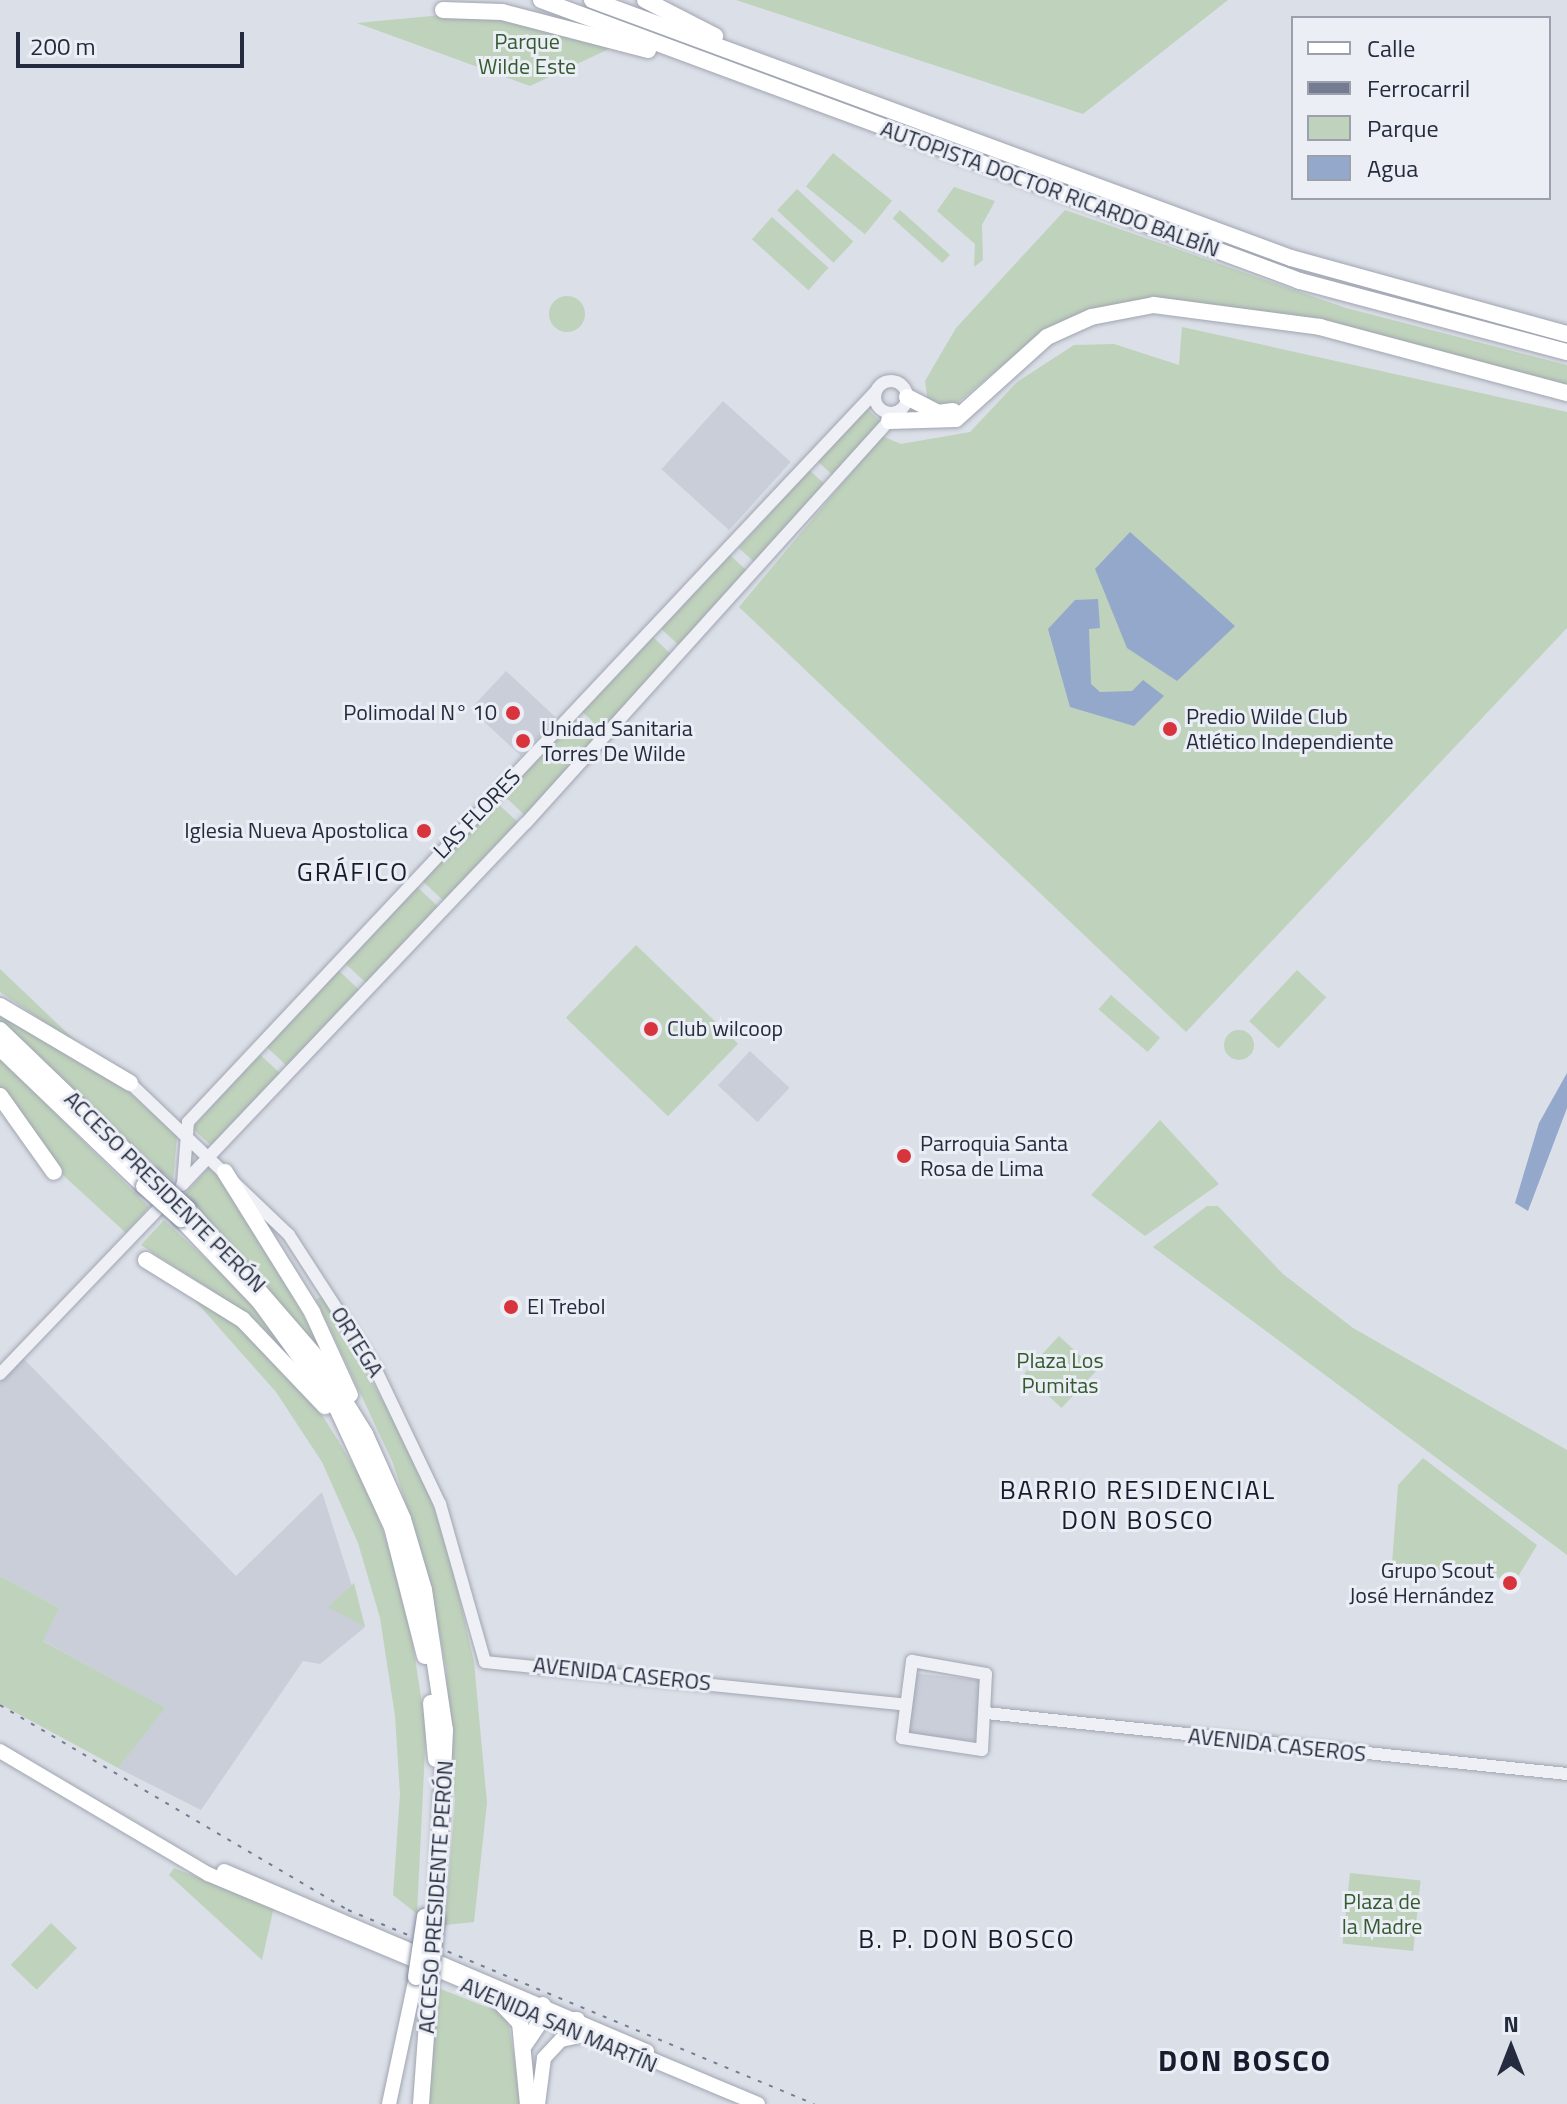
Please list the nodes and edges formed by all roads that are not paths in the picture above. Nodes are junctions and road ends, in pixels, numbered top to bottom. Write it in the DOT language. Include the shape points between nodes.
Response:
graph roads {
  1 [pos="541,0"];
  2 [pos="592,0"];
  3 [pos="645,0"];
  4 [pos="443,10"];
  5 [pos="693,57"];
  6 [pos="795,76"];
  7 [pos="1567,334"];
  8 [pos="1567,352"];
  9 [pos="998,377"];
  10 [pos="875,392"];
  11 [pos="1567,393"];
  12 [pos="907,397"];
  13 [pos="893,417"];
  14 [pos="0,1006"];
  15 [pos="0,1030"];
  16 [pos="0,1048"];
  17 [pos="130,1083"];
  18 [pos="0,1096"];
  19 [pos="184,1132"];
  20 [pos="209,1157"];
  21 [pos="54,1172"];
  22 [pos="225,1172"];
  23 [pos="149,1182"];
  24 [pos="159,1208"];
  25 [pos="146,1260"];
  26 [pos="0,1374"];
  27 [pos="361,1439"];
  28 [pos="485,1662"];
  29 [pos="902,1704"];
  30 [pos="986,1713"];
  31 [pos="0,1741"];
  32 [pos="0,1751"];
  33 [pos="1567,1774"];
  34 [pos="354,1932"];
  35 [pos="391,1948"];
  36 [pos="423,1979"];
  37 [pos="496,1998"];
  38 [pos="550,2016"];
  39 [pos="580,2027"];
  40 [pos="554,2046"];
  41 [pos="524,2055"];
  42 [pos="389,2104"];
  43 [pos="423,2104"];
  44 [pos="528,2104"];
  45 [pos="538,2104"];
  46 [pos="758,2104"];
  1 -- 5 [label="highway, AUTOPISTA DOCTOR RICARDO BALBÍN"];
  2 -- 6 [label="highway, AUTOPISTA DOCTOR RICARDO BALBÍN"];
  3 -- 6 [label="highway"];
  4 -- 5 [label="highway" via="502,12"];
  5 -- 8 [label="highway, AUTOPISTA DOCTOR RICARDO BALBÍN" via="1300,281"];
  6 -- 7 [label="highway, AUTOPISTA DOCTOR RICARDO BALBÍN" via="1291,258"];
  9 -- 11 [label="highway" via="1040,342 1084,320 1172,305 1320,327"];
  9 -- 12 [label="highway" via="949,413"];
  9 -- 13 [label="highway" via="956,419"];
  10 -- 12 [label="street" via="893,381"];
  10 -- 13 [label="street" via="880,409"];
  10 -- 19 [label="street, LAS FLORES"];
  12 -- 13 [label="street, LAS FLORES"];
  13 -- 20 [label="street, LAS FLORES" via="526,823"];
  14 -- 17 [label="highway"];
  15 -- 23 [label="highway, ACCESO PRESIDENTE PERÓN"];
  16 -- 23 [label="highway, ACCESO PRESIDENTE PERÓN"];
  17 -- 19 [label="street, ORTEGA"];
  18 -- 21 [label="highway"];
  19 -- 20 [label="street, ORTEGA"];
  19 -- 20 [label="street, LAS FLORES" via="180,1187"];
  20 -- 22 [label="street, ORTEGA"];
  22 -- 27 [label="highway" via="326,1338"];
  22 -- 28 [label="street, ORTEGA" via="298,1247 396,1405 457,1550"];
  23 -- 27 [label="highway, ACCESO PRESIDENTE PERÓN, bridge" via="270,1313"];
  24 -- 26 [label="street"];
  25 -- 27 [label="highway" via="253,1329"];
  27 -- 36 [label="highway, ACCESO PRESIDENTE PERÓN, bridge" via="403,1559 427,1666 437,1809"];
  28 -- 29 [label="street, AVENIDA CASEROS"];
  29 -- 30 [label="street" via="899,1733 908,1741 982,1750"];
  29 -- 30 [label="street" via="912,1661 986,1674"];
  30 -- 33 [label="street, AVENIDA CASEROS"];
  31 -- 34 [label="main road" via="197,1859"];
  32 -- 34 [label="main road" via="188,1864"];
  34 -- 35 [label="main road, AVENIDA SAN MARTÍN"];
  35 -- 37 [label="main road, AVENIDA SAN MARTÍN"];
  35 -- 38 [label="main road, AVENIDA SAN MARTÍN"];
  36 -- 42 [label="main road"];
  36 -- 43 [label="highway, ACCESO PRESIDENTE PERÓN"];
  37 -- 38 [label="main road, AVENIDA SAN MARTÍN"];
  37 -- 41 [label="highway" via="516,2015"];
  38 -- 39 [label="highway"];
  38 -- 40 [label="main road"];
  38 -- 41 [label="highway" via="528,2035"];
  39 -- 40 [label="main road"];
  39 -- 46 [label="main road, AVENIDA SAN MARTÍN"];
  40 -- 45 [label="main road" via="537,2074"];
  41 -- 44 [label="highway"];
}
